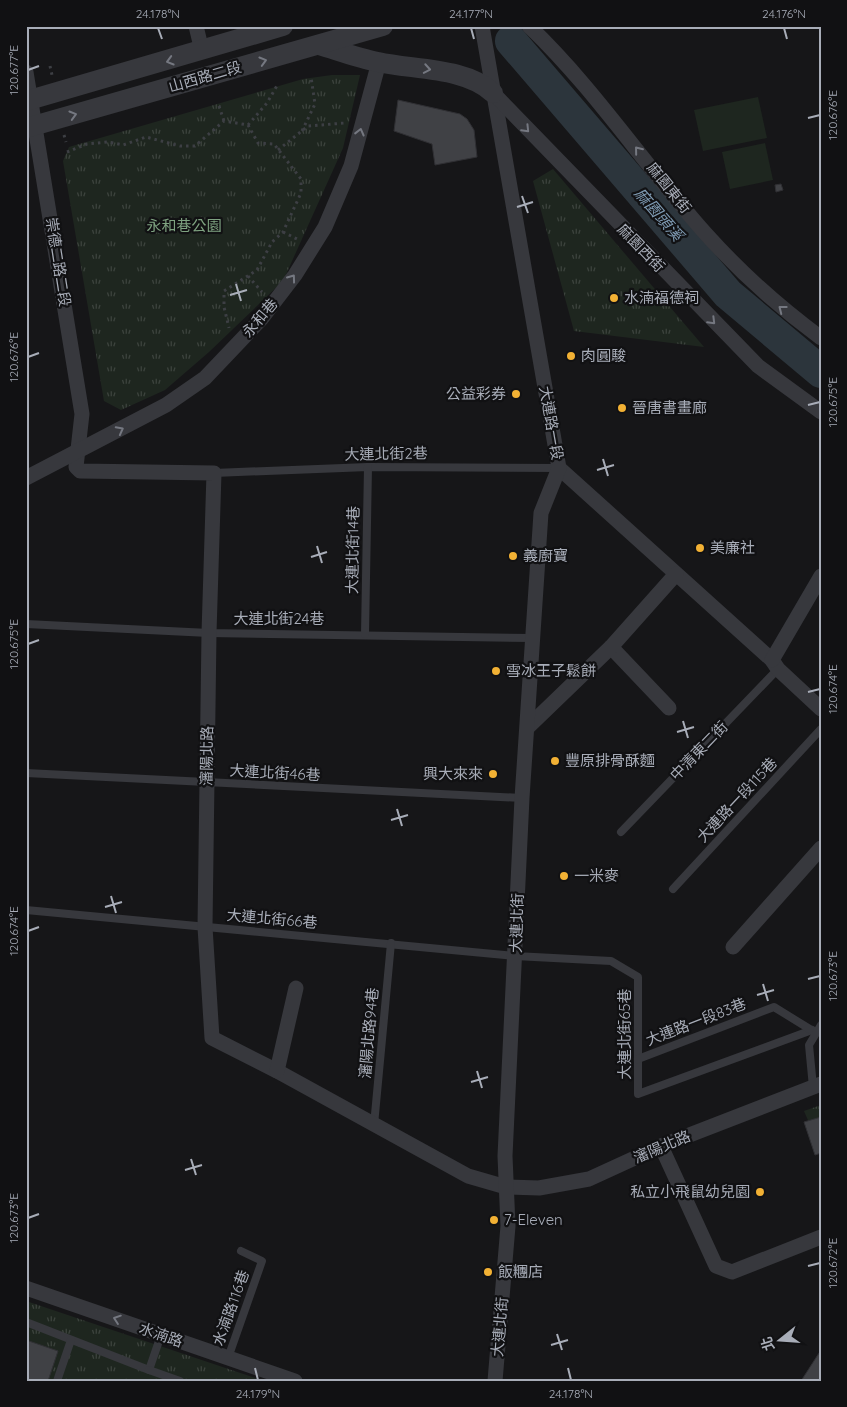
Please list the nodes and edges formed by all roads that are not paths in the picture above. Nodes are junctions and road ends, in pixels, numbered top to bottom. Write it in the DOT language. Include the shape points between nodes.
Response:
graph roads {
  1 [pos="196,26"];
  2 [pos="283,26"];
  3 [pos="383,26"];
  4 [pos="482,26"];
  5 [pos="528,26"];
  6 [pos="319,45"];
  7 [pos="202,51"];
  8 [pos="379,62"];
  9 [pos="26,72"];
  10 [pos="493,93"];
  11 [pos="28,100"];
  12 [pos="31,127"];
  13 [pos="821,338"];
  14 [pos="821,412"];
  15 [pos="77,453"];
  16 [pos="368,467"];
  17 [pos="559,468"];
  18 [pos="214,473"];
  19 [pos="26,478"];
  20 [pos="676,574"];
  21 [pos="821,576"];
  22 [pos="26,624"];
  23 [pos="209,632"];
  24 [pos="365,634"];
  25 [pos="532,638"];
  26 [pos="611,647"];
  27 [pos="775,665"];
  28 [pos="670,708"];
  29 [pos="821,709"];
  30 [pos="528,727"];
  31 [pos="821,729"];
  32 [pos="26,773"];
  33 [pos="207,783"];
  34 [pos="522,798"];
  35 [pos="621,832"];
  36 [pos="821,848"];
  37 [pos="673,889"];
  38 [pos="26,910"];
  39 [pos="205,926"];
  40 [pos="391,943"];
  41 [pos="733,947"];
  42 [pos="515,956"];
  43 [pos="296,988"];
  44 [pos="821,1025"];
  45 [pos="813,1031"];
  46 [pos="638,1059"];
  47 [pos="277,1071"];
  48 [pos="817,1085"];
  49 [pos="374,1125"];
  50 [pos="661,1146"];
  51 [pos="506,1187"];
  52 [pos="821,1237"];
  53 [pos="241,1251"];
  54 [pos="26,1288"];
  55 [pos="26,1322"];
  56 [pos="161,1335"];
  57 [pos="71,1340"];
  58 [pos="228,1358"];
  59 [pos="149,1370"];
  60 [pos="57,1381"];
  61 [pos="180,1381"];
  62 [pos="295,1381"];
  63 [pos="495,1381"];
  1 -- 7 [label="street"];
  2 -- 7 [label="street, 山西路二段"];
  3 -- 6 [label="street, 山西路二段"];
  4 -- 10 [label="street, 大連路一段"];
  13 -- 5 [label="street, 麻園東街, one-way" via="777,306 706,234 601,104"];
  6 -- 8 [label="street"];
  12 -- 6 [label="street, 山西路二段, one-way"];
  7 -- 11 [label="street, 山西路二段, one-way"];
  8 -- 10 [label="street, one-way" via="447,72 486,87"];
  15 -- 8 [label="street, 永和巷, one-way" via="166,404 205,378 262,318 295,275 325,226 351,166"];
  9 -- 11 [label="street, 崇德二路二段"];
  10 -- 14 [label="street, 麻園西街, one-way" via="758,366"];
  10 -- 17 [label="street, 大連路一段"];
  11 -- 12 [label="street, 崇德二路二段"];
  12 -- 15 [label="street, 崇德二路二段" via="82,414"];
  15 -- 18 [label="street" via="76,467 80,472"];
  15 -- 19 [label="street, 永和巷"];
  16 -- 17 [label="lane, 大連北街2巷"];
  16 -- 18 [label="lane, 大連北街2巷"];
  16 -- 24 [label="lane, 大連北街14巷"];
  17 -- 20 [label="street, 大連路一段"];
  17 -- 25 [label="street, 大連北街" via="541,513"];
  18 -- 23 [label="street, 瀋陽北路"];
  20 -- 26 [label="street"];
  20 -- 27 [label="street, 大連路一段"];
  21 -- 27 [label="street, 中清東二街"];
  22 -- 23 [label="lane, 大連北街24巷"];
  23 -- 24 [label="lane, 大連北街24巷"];
  23 -- 33 [label="street, 瀋陽北路"];
  24 -- 25 [label="lane, 大連北街24巷"];
  25 -- 30 [label="street, 大連北街"];
  26 -- 28 [label="street"];
  26 -- 30 [label="street"];
  27 -- 29 [label="street, 大連路一段"];
  27 -- 35 [label="lane, 中清東二街"];
  30 -- 34 [label="street, 大連北街"];
  31 -- 37 [label="lane, 大連路一段115巷"];
  32 -- 33 [label="lane, 大連北街46巷"];
  33 -- 34 [label="lane, 大連北街46巷"];
  33 -- 39 [label="street, 瀋陽北路"];
  34 -- 42 [label="street, 大連北街"];
  36 -- 41 [label="street"];
  38 -- 39 [label="lane, 大連北街66巷"];
  39 -- 40 [label="lane, 大連北街66巷"];
  39 -- 47 [label="street, 瀋陽北路" via="212,1038"];
  40 -- 42 [label="lane, 大連北街66巷"];
  40 -- 49 [label="lane, 瀋陽北路94巷"];
  42 -- 46 [label="lane, 大連北街65巷" via="611,961 638,977"];
  42 -- 51 [label="street, 大連北街"];
  43 -- 47 [label="street"];
  44 -- 45 [label="lane, 瀋陽北路"];
  45 -- 46 [label="lane, 大連路一段83巷" via="774,1007"];
  45 -- 46 [label="lane, 大連北街65巷" via="638,1094"];
  45 -- 48 [label="lane, 瀋陽北路" via="809,1045"];
  47 -- 49 [label="street, 瀋陽北路"];
  48 -- 50 [label="street, 瀋陽北路"];
  49 -- 51 [label="street, 瀋陽北路" via="468,1176"];
  50 -- 51 [label="street, 瀋陽北路" via="588,1179 539,1188"];
  50 -- 52 [label="street" via="716,1266 732,1272"];
  51 -- 63 [label="street, 大連北街" via="508,1226"];
  53 -- 58 [label="lane, 水湳路116巷" via="262,1261"];
  56 -- 54 [label="street, 水湳路, one-way"];
  55 -- 57 [label="lane"];
  56 -- 58 [label="street, 水湳路"];
  56 -- 59 [label="lane"];
  57 -- 59 [label="lane"];
  57 -- 60 [label="lane"];
  58 -- 62 [label="street, 水湳路"];
  59 -- 61 [label="lane"];
}
